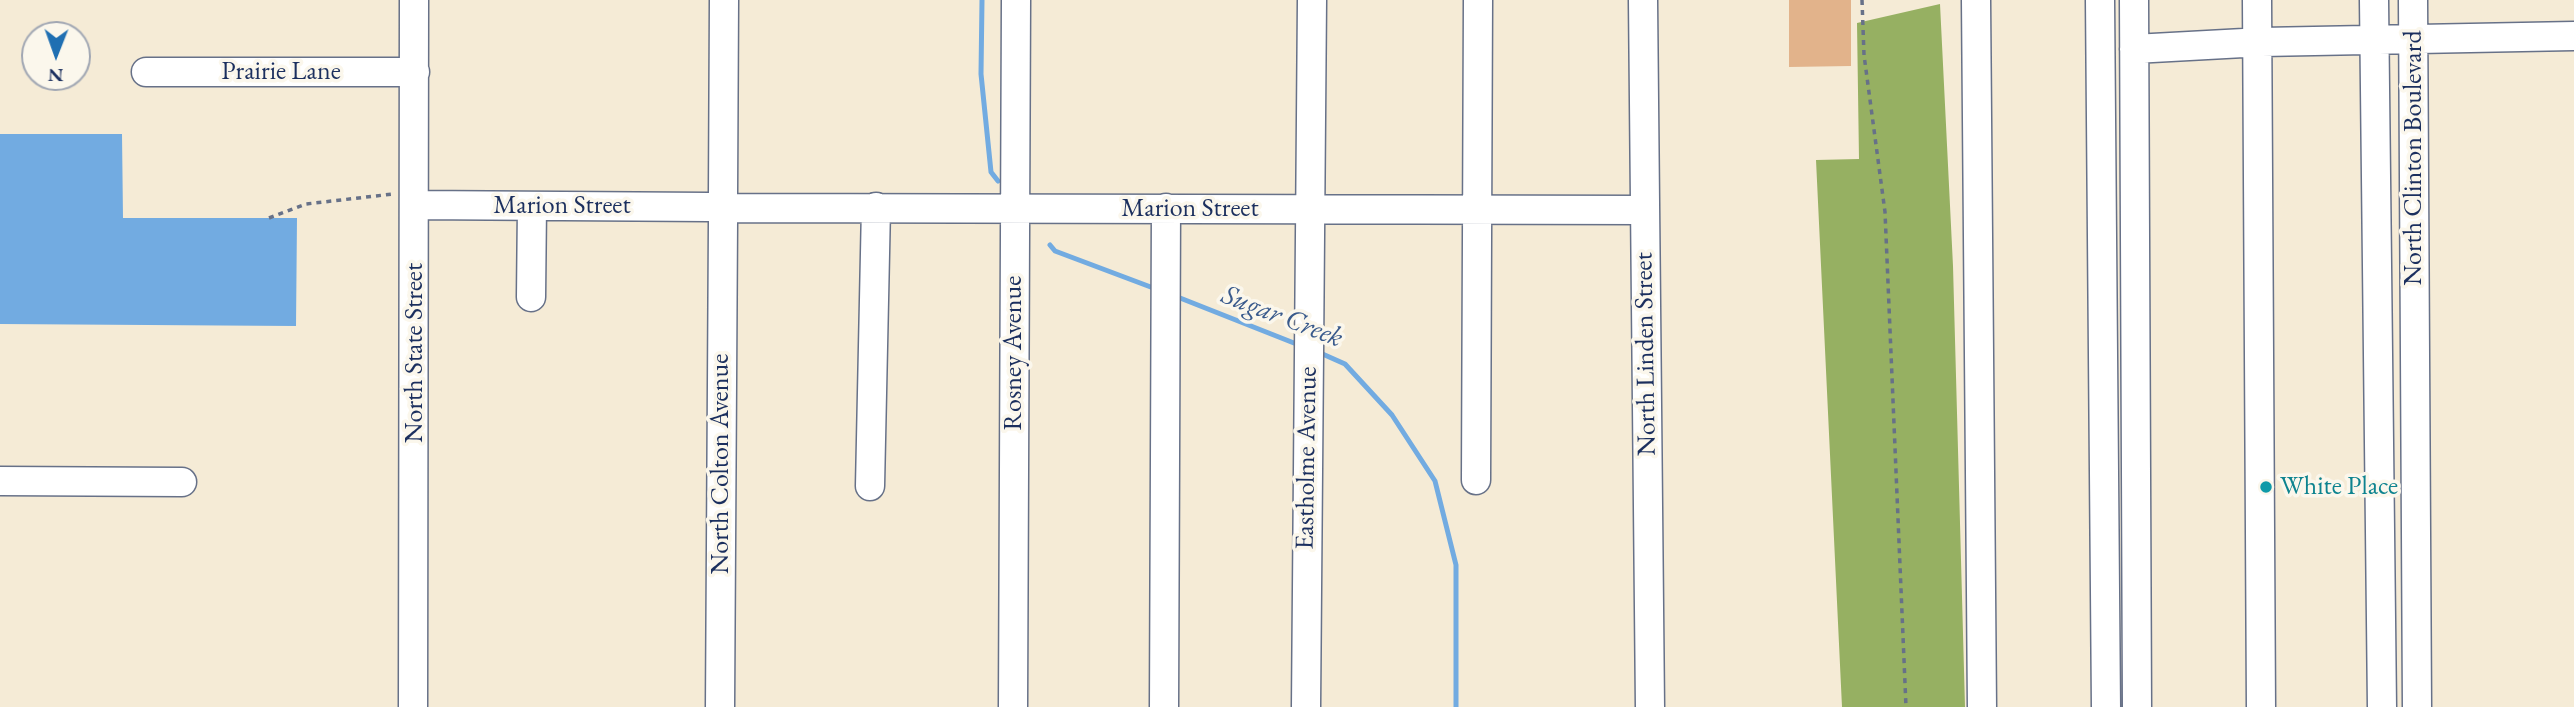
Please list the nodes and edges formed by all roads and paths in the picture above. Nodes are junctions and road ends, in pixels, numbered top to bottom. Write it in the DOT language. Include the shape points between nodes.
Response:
graph roads {
  1 [pos="414,0"];
  2 [pos="724,0"];
  3 [pos="1016,0"];
  4 [pos="1312,0"];
  5 [pos="1478,0"];
  6 [pos="1643,0"];
  7 [pos="1862,0"];
  8 [pos="1976,0"];
  9 [pos="2100,0"];
  10 [pos="2134,0"];
  11 [pos="2257,0"];
  12 [pos="2374,0"];
  13 [pos="2413,0"];
  14 [pos="2574,36"];
  15 [pos="2414,41"];
  16 [pos="2374,42"];
  17 [pos="2257,43"];
  18 [pos="2101,46"];
  19 [pos="2134,49"];
  20 [pos="146,72"];
  21 [pos="415,72"];
  22 [pos="416,199"];
  23 [pos="532,206"];
  24 [pos="876,207"];
  25 [pos="722,208"];
  26 [pos="1014,208"];
  27 [pos="1166,208"];
  28 [pos="1310,209"];
  29 [pos="1477,209"];
  30 [pos="1645,210"];
  31 [pos="269,218"];
  32 [pos="531,297"];
  33 [pos="2378,315"];
  34 [pos="2415,315"];
  35 [pos="2104,446"];
  36 [pos="2136,447"];
  37 [pos="1476,480"];
  38 [pos="0,481"];
  39 [pos="182,482"];
  40 [pos="870,486"];
  41 [pos="2104,532"];
  42 [pos="2136,532"];
  43 [pos="2381,600"];
  44 [pos="2416,600"];
  45 [pos="413,707"];
  46 [pos="720,707"];
  47 [pos="1013,707"];
  48 [pos="1164,707"];
  49 [pos="1306,707"];
  50 [pos="1650,707"];
  51 [pos="1906,707"];
  52 [pos="1982,707"];
  53 [pos="2106,707"];
  54 [pos="2137,707"];
  55 [pos="2261,707"];
  56 [pos="2382,707"];
  57 [pos="2417,707"];
  1 -- 21 [label="street, North State Street"];
  2 -- 25 [label="street, North Colton Avenue"];
  3 -- 26 [label="street, Rosney Avenue"];
  4 -- 28 [label="street, Eastholme Avenue"];
  5 -- 29 [label="street"];
  6 -- 30 [label="street, North Linden Street"];
  7 -- 51 [label="path" via="1864,55 1885,212"];
  8 -- 52 [label="street"];
  9 -- 18 [label="street"];
  10 -- 19 [label="street"];
  11 -- 17 [label="street"];
  12 -- 16 [label="street, North Clinton Boulevard"];
  13 -- 15 [label="street, North Clinton Boulevard"];
  14 -- 15 [label="street"];
  15 -- 16 [label="street"];
  15 -- 34 [label="street, North Clinton Boulevard"];
  16 -- 17 [label="street"];
  16 -- 33 [label="street, North Clinton Boulevard"];
  17 -- 19 [label="street"];
  17 -- 55 [label="street"];
  18 -- 19 [label="street" via="2111,34 2122,33"];
  18 -- 35 [label="street"];
  19 -- 36 [label="street"];
  20 -- 21 [label="street, Prairie Lane"];
  21 -- 22 [label="street, North State Street"];
  22 -- 23 [label="street, Marion Street"];
  22 -- 31 [label="path" via="306,204"];
  22 -- 45 [label="street, North State Street"];
  23 -- 25 [label="street, Marion Street"];
  23 -- 32 [label="street"];
  24 -- 25 [label="street, Marion Street"];
  24 -- 26 [label="street, Marion Street"];
  24 -- 40 [label="street"];
  25 -- 46 [label="street, North Colton Avenue"];
  26 -- 27 [label="street, Marion Street"];
  26 -- 47 [label="street, Rosney Avenue"];
  27 -- 28 [label="street, Marion Street"];
  27 -- 48 [label="street"];
  28 -- 29 [label="street, Marion Street"];
  28 -- 49 [label="street, Eastholme Avenue"];
  29 -- 30 [label="street, Marion Street"];
  29 -- 37 [label="street"];
  30 -- 50 [label="street, North Linden Street"];
  33 -- 34 [label="street, North Clinton Boulevard"];
  33 -- 43 [label="street, North Clinton Boulevard"];
  34 -- 44 [label="street, North Clinton Boulevard"];
  35 -- 36 [label="street"];
  35 -- 41 [label="street"];
  36 -- 42 [label="street"];
  38 -- 39 [label="street"];
  41 -- 42 [label="street"];
  41 -- 53 [label="street"];
  42 -- 54 [label="street"];
  43 -- 44 [label="street"];
  43 -- 56 [label="street, North Clinton Boulevard"];
  44 -- 57 [label="street, North Clinton Boulevard"];
}
